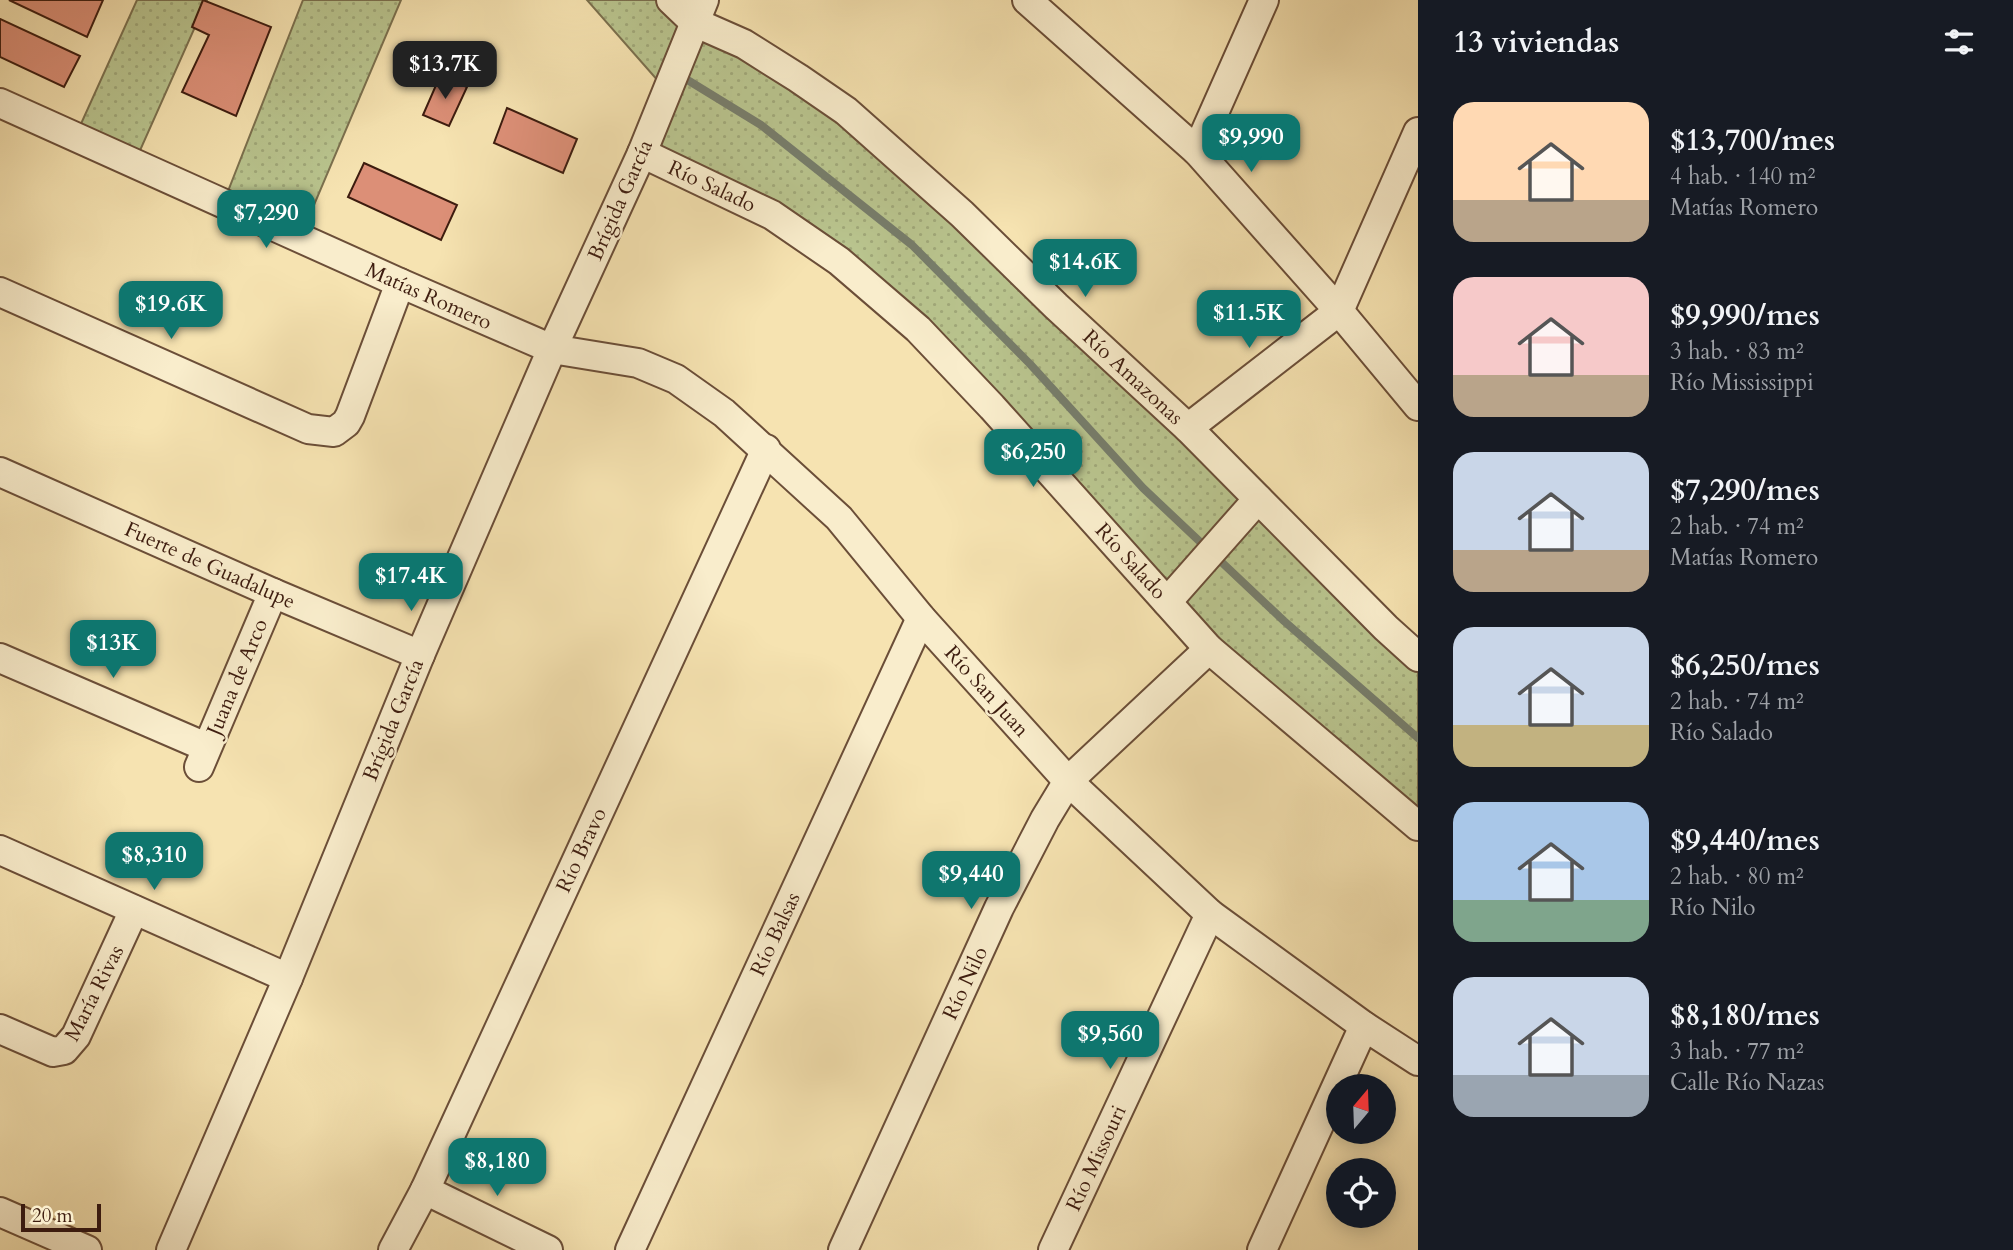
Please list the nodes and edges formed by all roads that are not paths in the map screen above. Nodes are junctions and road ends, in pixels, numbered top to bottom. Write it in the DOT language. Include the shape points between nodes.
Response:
graph roads {
  1 [pos="671,0"];
  2 [pos="1264,0"];
  3 [pos="1041,5"];
  4 [pos="699,11"];
  5 [pos="0,103"];
  6 [pos="1418,132"];
  7 [pos="1197,151"];
  8 [pos="642,153"];
  9 [pos="400,283"];
  10 [pos="0,292"];
  11 [pos="1339,311"];
  12 [pos="552,349"];
  13 [pos="1418,405"];
  14 [pos="1188,428"];
  15 [pos="766,449"];
  16 [pos="0,472"];
  17 [pos="1258,499"];
  18 [pos="273,593"];
  19 [pos="1167,602"];
  20 [pos="921,618"];
  21 [pos="1209,649"];
  22 [pos="420,655"];
  23 [pos="1418,657"];
  24 [pos="0,658"];
  25 [pos="1068,781"];
  26 [pos="1418,826"];
  27 [pos="0,850"];
  28 [pos="134,910"];
  29 [pos="1210,914"];
  30 [pos="288,978"];
  31 [pos="1364,1026"];
  32 [pos="0,1029"];
  33 [pos="1418,1061"];
  34 [pos="425,1190"];
  35 [pos="4,1220"];
  36 [pos="87,1250"];
  37 [pos="171,1250"];
  38 [pos="393,1250"];
  39 [pos="548,1250"];
  40 [pos="629,1250"];
  41 [pos="842,1250"];
  42 [pos="1053,1250"];
  43 [pos="1262,1250"];
  1 -- 4 [label="street, Río Amazonas"];
  2 -- 7 [label="street"];
  3 -- 7 [label="street"];
  4 -- 8 [label="street, Brígida García"];
  4 -- 14 [label="street, Río Amazonas" via="846,111"];
  5 -- 9 [label="street, Matías Romero"];
  6 -- 11 [label="street"];
  7 -- 11 [label="street"];
  8 -- 12 [label="street, Brígida García"];
  8 -- 19 [label="street, Río Salado" via="772,215 839,261 918,329"];
  9 -- 10 [label="street" via="350,416 334,432 308,429"];
  9 -- 12 [label="street, Matías Romero"];
  11 -- 13 [label="street"];
  11 -- 14 [label="street"];
  12 -- 15 [label="street, Río San Juan" via="638,363 676,379"];
  12 -- 22 [label="street, Brígida García"];
  14 -- 17 [label="street, Río Amazonas"];
  15 -- 20 [label="street, Río San Juan" via="839,518"];
  15 -- 34 [label="street, Río Bravo"];
  16 -- 18 [label="street, Fuerte de Guadalupe"];
  17 -- 19 [label="street"];
  17 -- 23 [label="street, Río Amazonas"];
  18 -- 22 [label="street, Fuerte de Guadalupe"];
  18 -- 24 [label="street, Juana de Arco" via="203,757"];
  19 -- 21 [label="street, Río Salado"];
  20 -- 25 [label="street, Río San Juan"];
  20 -- 40 [label="street, Río Balsas"];
  21 -- 25 [label="street, Río Nilo"];
  21 -- 26 [label="street, Río Salado"];
  22 -- 30 [label="street, Brígida García"];
  25 -- 29 [label="street, Río San Juan"];
  25 -- 41 [label="street, Río Nilo" via="999,908"];
  27 -- 28 [label="street"];
  28 -- 30 [label="street"];
  28 -- 32 [label="street, María Rivas" via="76,1036 64,1050 53,1052"];
  29 -- 31 [label="street, Río San Juan"];
  29 -- 42 [label="street, Río Missouri"];
  30 -- 37 [label="street, Brígida García"];
  31 -- 33 [label="street, Río San Juan"];
  31 -- 43 [label="street"];
  34 -- 38 [label="street, Río Bravo"];
  34 -- 39 [label="street"];
  35 -- 36 [label="street"];
}
